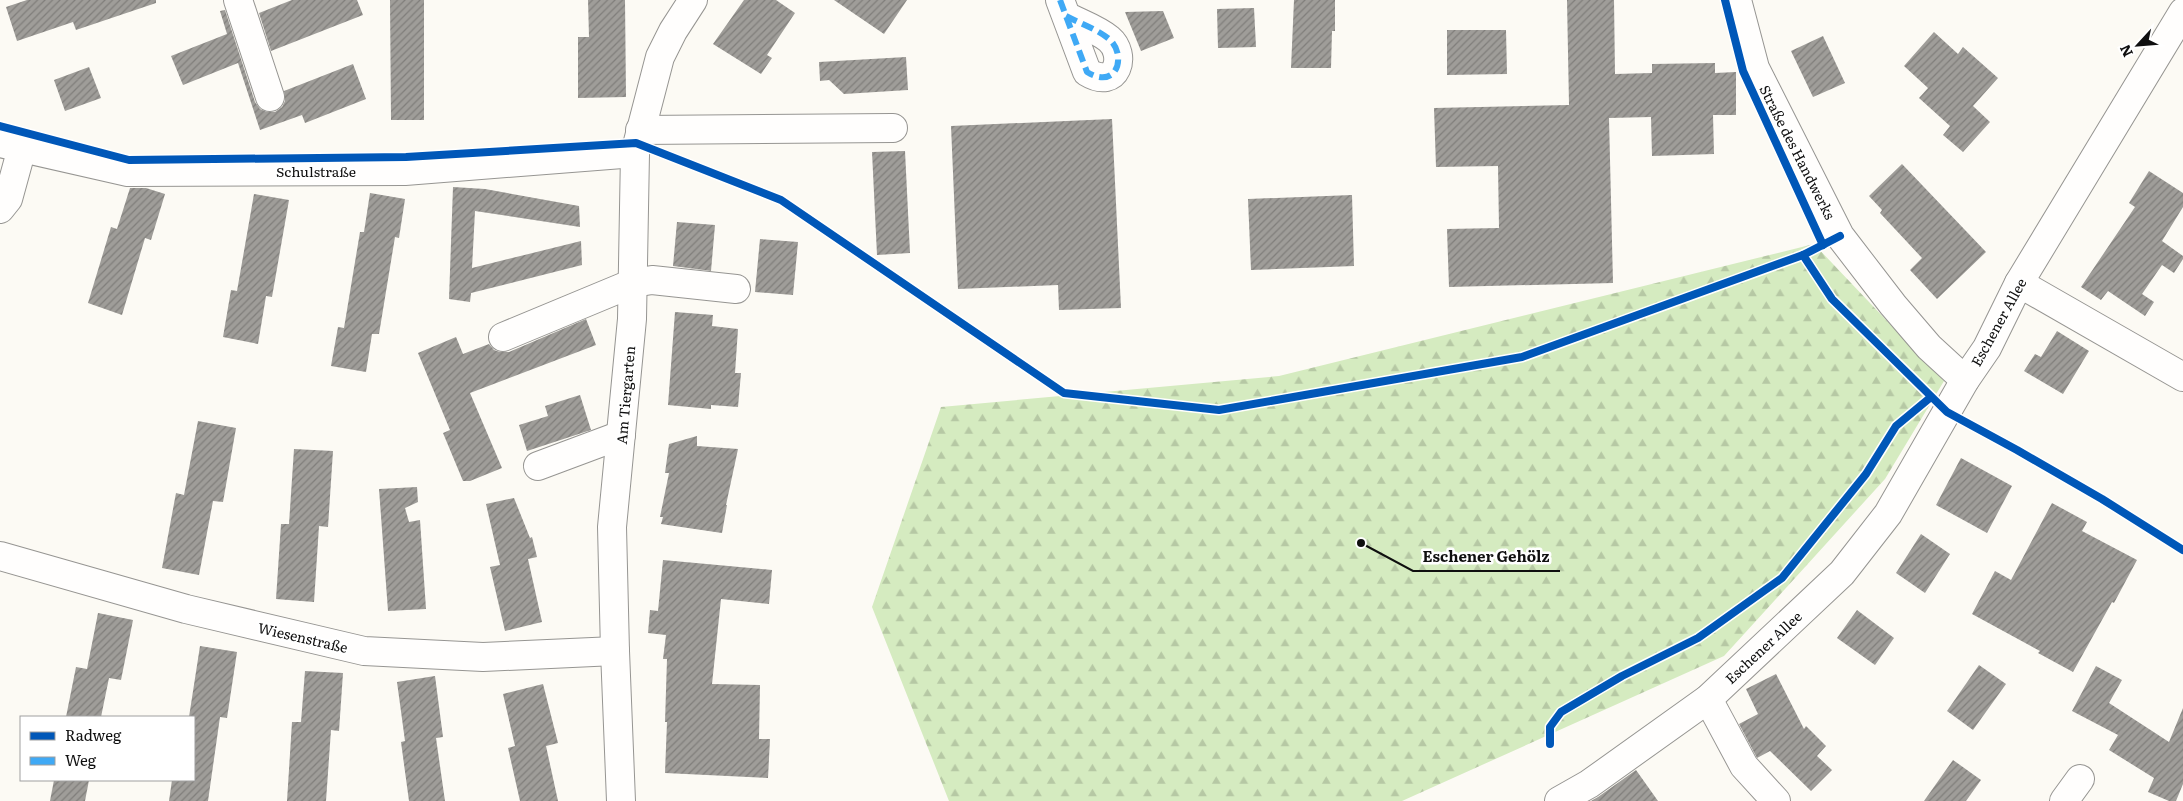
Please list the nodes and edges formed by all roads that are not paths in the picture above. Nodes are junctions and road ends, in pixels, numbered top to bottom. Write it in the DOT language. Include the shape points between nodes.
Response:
graph roads {
  1 [pos="238,0"];
  2 [pos="693,0"];
  3 [pos="1736,0"];
  4 [pos="2183,12"];
  5 [pos="270,97"];
  6 [pos="893,128"];
  7 [pos="637,141"];
  8 [pos="11,145"];
  9 [pos="0,209"];
  10 [pos="633,283"];
  11 [pos="2019,283"];
  12 [pos="736,289"];
  13 [pos="503,337"];
  14 [pos="2183,377"];
  15 [pos="1965,380"];
  16 [pos="621,435"];
  17 [pos="538,466"];
  18 [pos="0,556"];
  19 [pos="615,651"];
  20 [pos="1708,699"];
  21 [pos="2080,779"];
  22 [pos="621,801"];
  23 [pos="1559,801"];
  24 [pos="1776,801"];
  25 [pos="2064,801"];
  1 -- 5 [label="street"];
  2 -- 7 [label="street, Am Tiergarten" via="672,31 660,57"];
  3 -- 15 [label="street, Straße des Handwerks" via="1755,68 1840,236 1929,347"];
  4 -- 11 [label="street, Eschener Allee"];
  6 -- 7 [label="street, Schulstraße"];
  7 -- 8 [label="street, Schulstraße" via="405,171 128,172"];
  7 -- 10 [label="street, Am Tiergarten"];
  8 -- 9 [label="street" via="8,199"];
  10 -- 12 [label="street" via="652,280"];
  10 -- 13 [label="street"];
  10 -- 16 [label="street, Am Tiergarten"];
  11 -- 14 [label="street"];
  11 -- 15 [label="street, Eschener Allee" via="1987,348"];
  15 -- 20 [label="street, Eschener Allee" via="1888,514 1842,573"];
  16 -- 17 [label="street"];
  16 -- 19 [label="street, Am Tiergarten" via="612,527"];
  18 -- 19 [label="street, Wiesenstraße" via="186,609 364,651 483,657"];
  19 -- 22 [label="street, Am Tiergarten"];
  20 -- 23 [label="street, Eschener Allee" via="1589,784"];
  20 -- 24 [label="street" via="1744,766"];
  21 -- 25 [label="street"];
}
